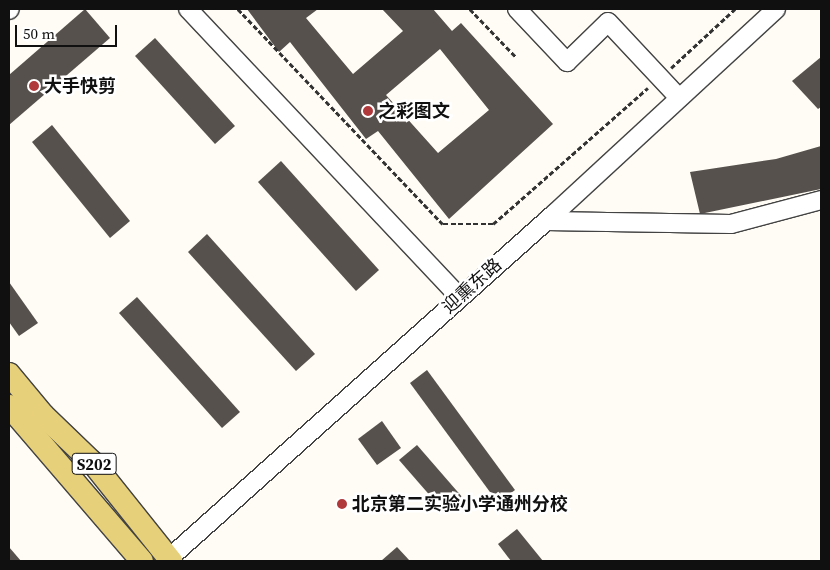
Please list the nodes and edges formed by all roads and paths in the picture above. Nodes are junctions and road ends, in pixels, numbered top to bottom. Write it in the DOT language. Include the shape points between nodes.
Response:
graph roads {
  1 [pos="188,9"];
  2 [pos="238,9"];
  3 [pos="470,9"];
  4 [pos="517,9"];
  5 [pos="735,9"];
  6 [pos="776,9"];
  7 [pos="516,57"];
  8 [pos="660,78"];
  9 [pos="679,98"];
  10 [pos="821,200"];
  11 [pos="546,221"];
  12 [pos="459,297"];
  13 [pos="9,374"];
  14 [pos="9,406"];
  15 [pos="169,560"];
  16 [pos="142,561"];
  1 -- 12 [label="street"];
  2 -- 8 [label="path" via="443,224 493,224"];
  3 -- 7 [label="path"];
  4 -- 8 [label="street" via="567,62 608,22"];
  5 -- 8 [label="path"];
  6 -- 9 [label="street, 迎熏东路"];
  8 -- 9 [label="street"];
  9 -- 11 [label="street, 迎熏东路"];
  10 -- 11 [label="street" via="731,224"];
  11 -- 12 [label="street, 迎熏东路"];
  12 -- 15 [label="street, 迎熏东路"];
  13 -- 15 [label="main road, S202" via="43,415 92,462"];
  14 -- 16 [label="main road, S202"];
}
